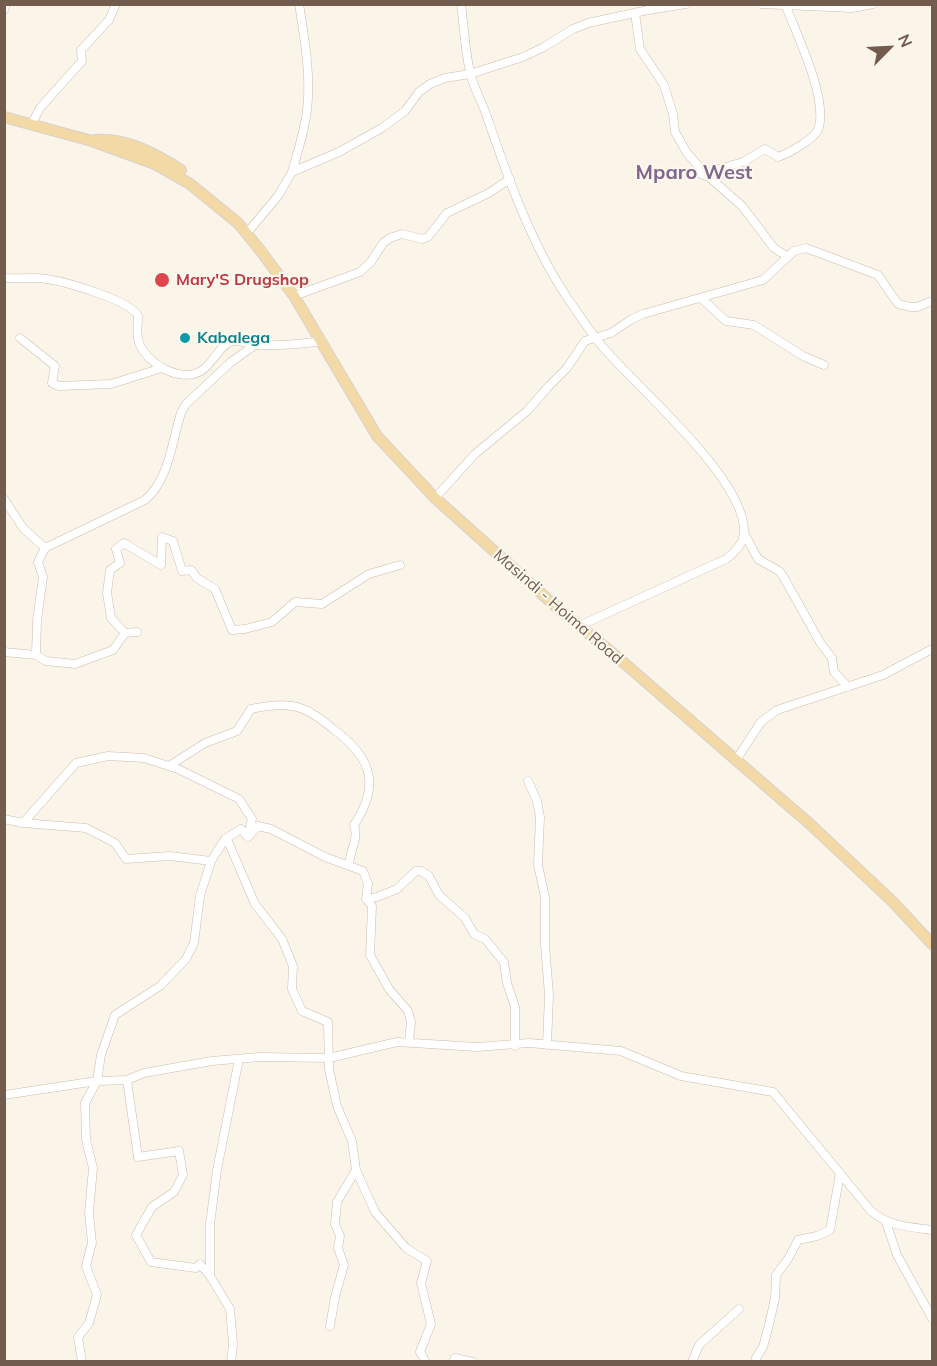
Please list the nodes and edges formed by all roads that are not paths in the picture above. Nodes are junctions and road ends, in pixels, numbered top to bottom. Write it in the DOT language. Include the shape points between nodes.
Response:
graph roads {
  1 [pos="6,4"];
  2 [pos="114,4"];
  3 [pos="299,4"];
  4 [pos="461,4"];
  5 [pos="686,4"];
  6 [pos="761,4"];
  7 [pos="873,4"];
  8 [pos="782,5"];
  9 [pos="4,10"];
  10 [pos="633,10"];
  11 [pos="470,74"];
  12 [pos="4,117"];
  13 [pos="31,124"];
  14 [pos="292,172"];
  15 [pos="701,174"];
  16 [pos="510,179"];
  17 [pos="247,233"];
  18 [pos="788,257"];
  19 [pos="4,278"];
  20 [pos="294,296"];
  21 [pos="701,298"];
  22 [pos="933,301"];
  23 [pos="20,338"];
  24 [pos="596,338"];
  25 [pos="322,342"];
  26 [pos="255,345"];
  27 [pos="824,365"];
  28 [pos="162,368"];
  29 [pos="435,498"];
  30 [pos="4,499"];
  31 [pos="744,533"];
  32 [pos="45,548"];
  33 [pos="399,565"];
  34 [pos="579,626"];
  35 [pos="137,632"];
  36 [pos="126,633"];
  37 [pos="933,649"];
  38 [pos="4,652"];
  39 [pos="36,655"];
  40 [pos="849,687"];
  41 [pos="736,760"];
  42 [pos="169,766"];
  43 [pos="528,781"];
  44 [pos="4,819"];
  45 [pos="23,823"];
  46 [pos="248,837"];
  47 [pos="227,839"];
  48 [pos="210,861"];
  49 [pos="349,865"];
  50 [pos="366,899"];
  51 [pos="933,944"];
  52 [pos="409,1042"];
  53 [pos="547,1045"];
  54 [pos="515,1046"];
  55 [pos="329,1058"];
  56 [pos="239,1059"];
  57 [pos="127,1080"];
  58 [pos="97,1081"];
  59 [pos="4,1095"];
  60 [pos="356,1170"];
  61 [pos="840,1173"];
  62 [pos="886,1222"];
  63 [pos="933,1230"];
  64 [pos="210,1276"];
  65 [pos="739,1309"];
  66 [pos="933,1317"];
  67 [pos="330,1326"];
  68 [pos="82,1362"];
  69 [pos="231,1362"];
  70 [pos="426,1362"];
  71 [pos="453,1362"];
  72 [pos="473,1362"];
  73 [pos="692,1362"];
  74 [pos="757,1362"];
  1 -- 9 [label="street"];
  2 -- 13 [label="street" via="108,20 81,50 82,61 40,108"];
  3 -- 14 [label="street" via="308,102"];
  4 -- 11 [label="street"];
  5 -- 10 [label="street"];
  6 -- 8 [label="street"];
  7 -- 8 [label="street" via="852,8"];
  8 -- 15 [label="street" via="819,96 819,128 815,135 778,157 765,149 743,162"];
  10 -- 11 [label="street" via="580,26 523,57"];
  10 -- 15 [label="street" via="640,49 664,85 675,132"];
  11 -- 14 [label="street" via="430,84 405,111 382,128"];
  11 -- 16 [label="street"];
  12 -- 13 [label="main road, Masindi - Hoima Road"];
  13 -- 17 [label="main road, Masindi - Hoima Road" via="92,141 167,170 190,184"];
  14 -- 17 [label="street"];
  15 -- 18 [label="street" via="742,206 774,248"];
  16 -- 20 [label="street" via="489,193 452,208 428,237 402,234 390,238 360,272"];
  16 -- 24 [label="street" via="539,249"];
  17 -- 20 [label="main road, Masindi - Hoima Road"];
  18 -- 21 [label="street" via="763,280"];
  18 -- 22 [label="street" via="806,248 878,275 898,303 911,308"];
  19 -- 28 [label="street" via="48,279 82,287 130,307 138,316 140,345"];
  20 -- 25 [label="main road, Masindi - Hoima Road"];
  21 -- 24 [label="street" via="643,314"];
  21 -- 27 [label="street" via="726,321 754,325"];
  23 -- 28 [label="street" via="55,366 52,383 59,386 111,384"];
  24 -- 29 [label="street" via="585,341 567,368 527,411 475,454"];
  24 -- 31 [label="street" via="708,459 733,499"];
  25 -- 26 [label="street"];
  25 -- 29 [label="main road, Masindi - Hoima Road" via="377,436"];
  26 -- 28 [label="street" via="237,340 226,343 214,360 194,374"];
  26 -- 32 [label="street" via="186,404 153,494"];
  29 -- 34 [label="main road, Masindi - Hoima Road"];
  30 -- 32 [label="street" via="23,528"];
  31 -- 34 [label="street" via="738,549 721,562"];
  31 -- 40 [label="street" via="758,559 783,576 832,658 834,672"];
  32 -- 39 [label="street" via="39,562 43,577"];
  33 -- 36 [label="street" via="369,574 322,604 295,602 272,621 232,630 215,588 190,570 182,571 173,541 162,537 161,565 124,543 116,549 120,563 110,570 107,592 111,618"];
  34 -- 41 [label="main road, Masindi - Hoima Road"];
  35 -- 36 [label="street"];
  36 -- 39 [label="street" via="113,650 75,664 46,661"];
  37 -- 40 [label="street" via="883,675"];
  38 -- 39 [label="street"];
  40 -- 41 [label="street" via="768,715"];
  41 -- 51 [label="main road, Masindi - Hoima Road" via="811,825"];
  42 -- 45 [label="street" via="144,758 108,756 76,764"];
  42 -- 46 [label="street" via="239,799 252,819"];
  42 -- 49 [label="street" via="204,743 237,730 251,709 294,706 318,717 346,738 362,756 370,775 368,798 354,825 357,834"];
  43 -- 53 [label="street" via="540,817 538,865 545,897 549,995"];
  44 -- 45 [label="street"];
  45 -- 48 [label="street" via="86,828 115,843 126,859 170,856"];
  46 -- 47 [label="street" via="241,829"];
  46 -- 49 [label="street" via="258,826 271,829"];
  47 -- 48 [label="street"];
  47 -- 55 [label="street" via="255,904 282,939 293,966 292,989 302,1011 328,1022"];
  48 -- 58 [label="street" via="200,896 194,943 186,959 160,986 115,1015 101,1054"];
  49 -- 50 [label="street" via="366,875"];
  50 -- 52 [label="street" via="372,906 370,955 389,989 408,1011"];
  50 -- 54 [label="street" via="397,889 416,871 429,876 439,896 502,958 515,1007"];
  52 -- 54 [label="street"];
  52 -- 55 [label="street"];
  53 -- 54 [label="street"];
  53 -- 61 [label="street" via="621,1051 681,1076 773,1092"];
  55 -- 56 [label="street"];
  55 -- 60 [label="street" via="337,1106 352,1141"];
  56 -- 57 [label="street" via="144,1073"];
  56 -- 64 [label="street" via="217,1170 210,1224"];
  57 -- 58 [label="street"];
  57 -- 64 [label="street" via="138,1156 179,1151 183,1176 174,1192 152,1207 136,1235 151,1262 196,1268 200,1264"];
  58 -- 59 [label="street"];
  58 -- 68 [label="street" via="85,1103 86,1140 93,1168 89,1213 92,1243 86,1266 97,1295 89,1323 78,1337"];
  60 -- 67 [label="street" via="337,1203 335,1224 344,1265"];
  60 -- 70 [label="street" via="375,1212 406,1248 427,1261 421,1283 431,1324 420,1352"];
  61 -- 62 [label="street" via="871,1211"];
  61 -- 74 [label="street" via="830,1230 798,1240 776,1275 773,1307"];
  62 -- 63 [label="street"];
  62 -- 66 [label="street" via="897,1255"];
  64 -- 69 [label="street" via="230,1309"];
  65 -- 73 [label="street" via="699,1345"];
  71 -- 72 [label="street" via="455,1358"];
}
